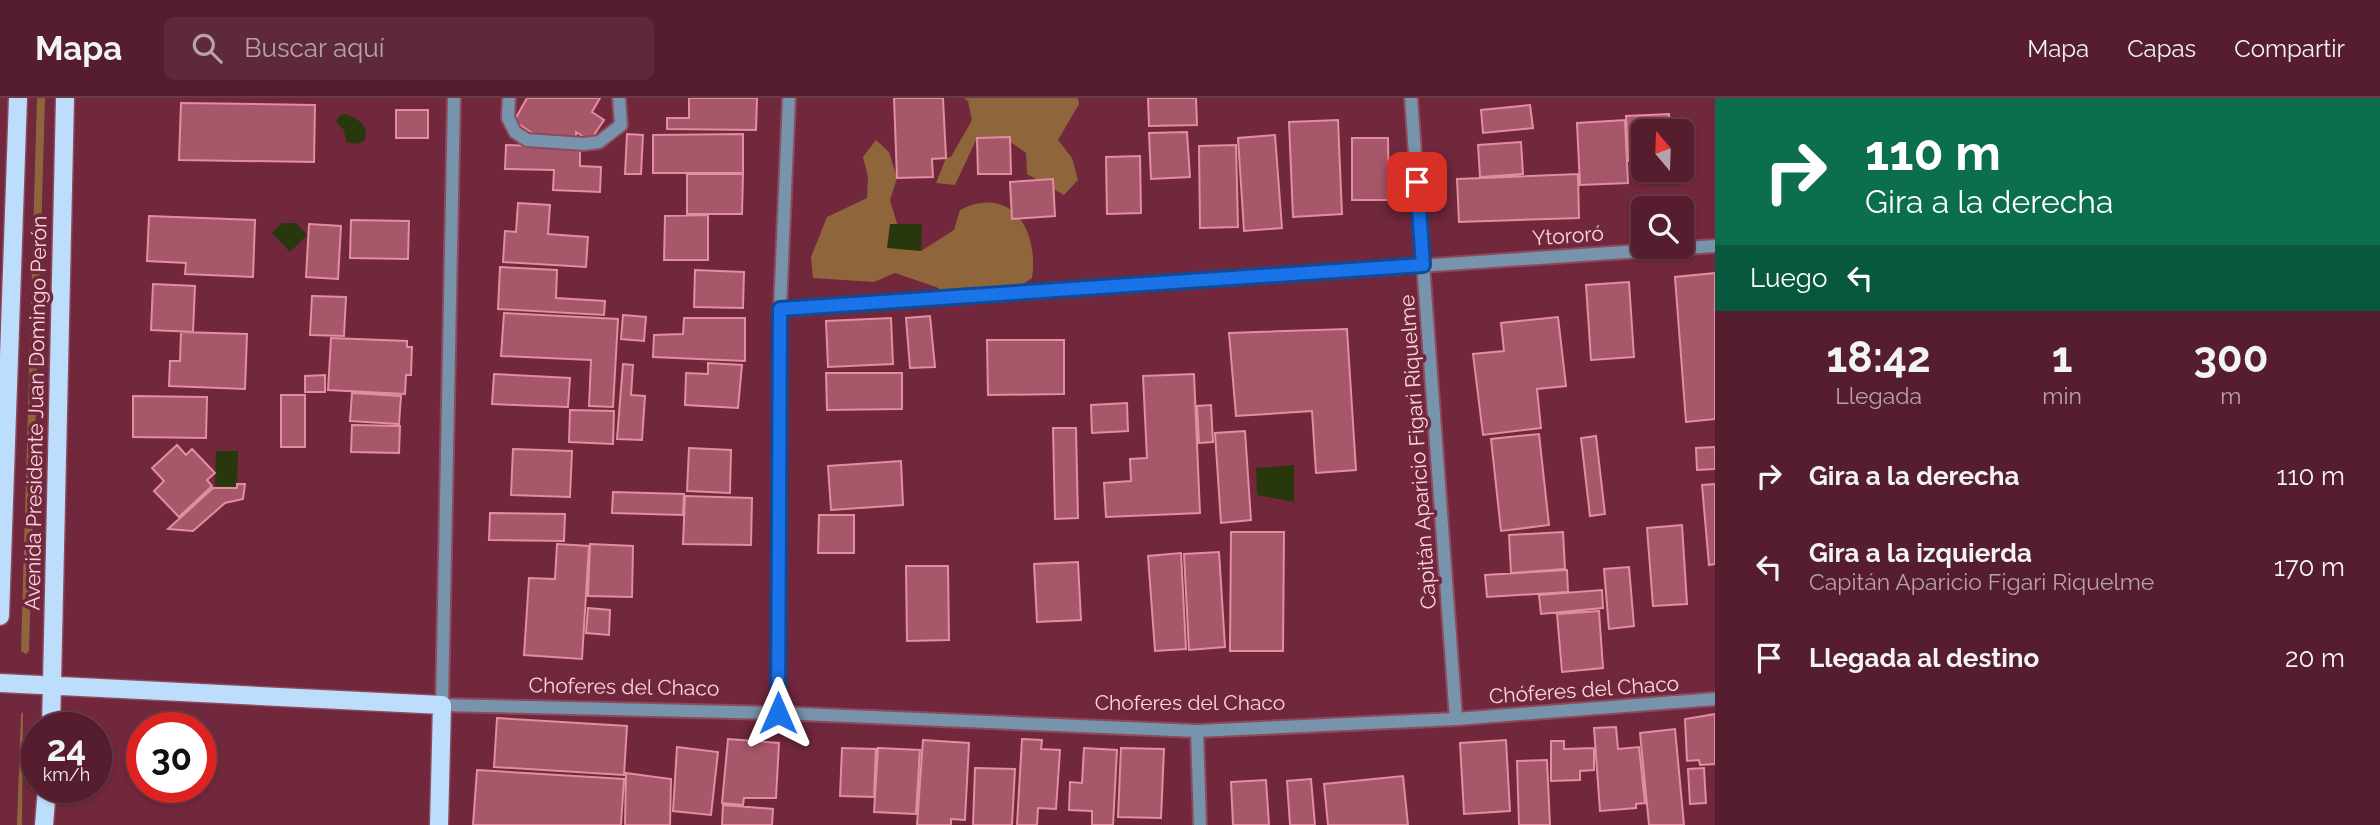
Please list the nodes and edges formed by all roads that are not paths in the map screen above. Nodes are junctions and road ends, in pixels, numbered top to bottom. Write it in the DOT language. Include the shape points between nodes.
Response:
graph roads {
  1 [pos="18,98"];
  2 [pos="65,98"];
  3 [pos="454,98"];
  4 [pos="509,98"];
  5 [pos="619,98"];
  6 [pos="789,98"];
  7 [pos="1411,98"];
  8 [pos="1715,246"];
  9 [pos="1423,265"];
  10 [pos="780,309"];
  11 [pos="2,537"];
  12 [pos="0,616"];
  13 [pos="0,684"];
  14 [pos="53,687"];
  15 [pos="1715,699"];
  16 [pos="442,705"];
  17 [pos="52,712"];
  18 [pos="778,713"];
  19 [pos="1456,719"];
  20 [pos="1197,731"];
  21 [pos="46,803"];
  22 [pos="44,825"];
  23 [pos="439,825"];
  24 [pos="1200,825"];
  1 -- 11 [label="main road, Avenida Presidente Juan Domingo Perón"];
  2 -- 14 [label="main road, Avenida Presidente Juan Domingo Perón"];
  3 -- 16 [label="street"];
  4 -- 5 [label="street" via="508,118 515,132 527,140 584,144 599,142 621,125"];
  6 -- 10 [label="street"];
  7 -- 9 [label="street, Capitán Aparicio Figari Riquelme"];
  8 -- 9 [label="street, Ytororó"];
  9 -- 10 [label="street, Ytororó"];
  9 -- 19 [label="street, Capitán Aparicio Figari Riquelme"];
  10 -- 18 [label="street"];
  11 -- 12 [label="main road, Avenida Presidente Juan Domingo Perón"];
  13 -- 14 [label="main road, Choferes del Chaco"];
  14 -- 16 [label="main road, Choferes del Chaco"];
  14 -- 17 [label="main road, Avenida Presidente Juan Domingo Perón"];
  15 -- 19 [label="street, Chóferes del Chaco"];
  16 -- 18 [label="street, Choferes del Chaco"];
  16 -- 23 [label="main road"];
  18 -- 20 [label="street, Choferes del Chaco"];
  19 -- 20 [label="street, Choferes del Chaco"];
  20 -- 24 [label="street"];
  21 -- 22 [label="main road"];
}
